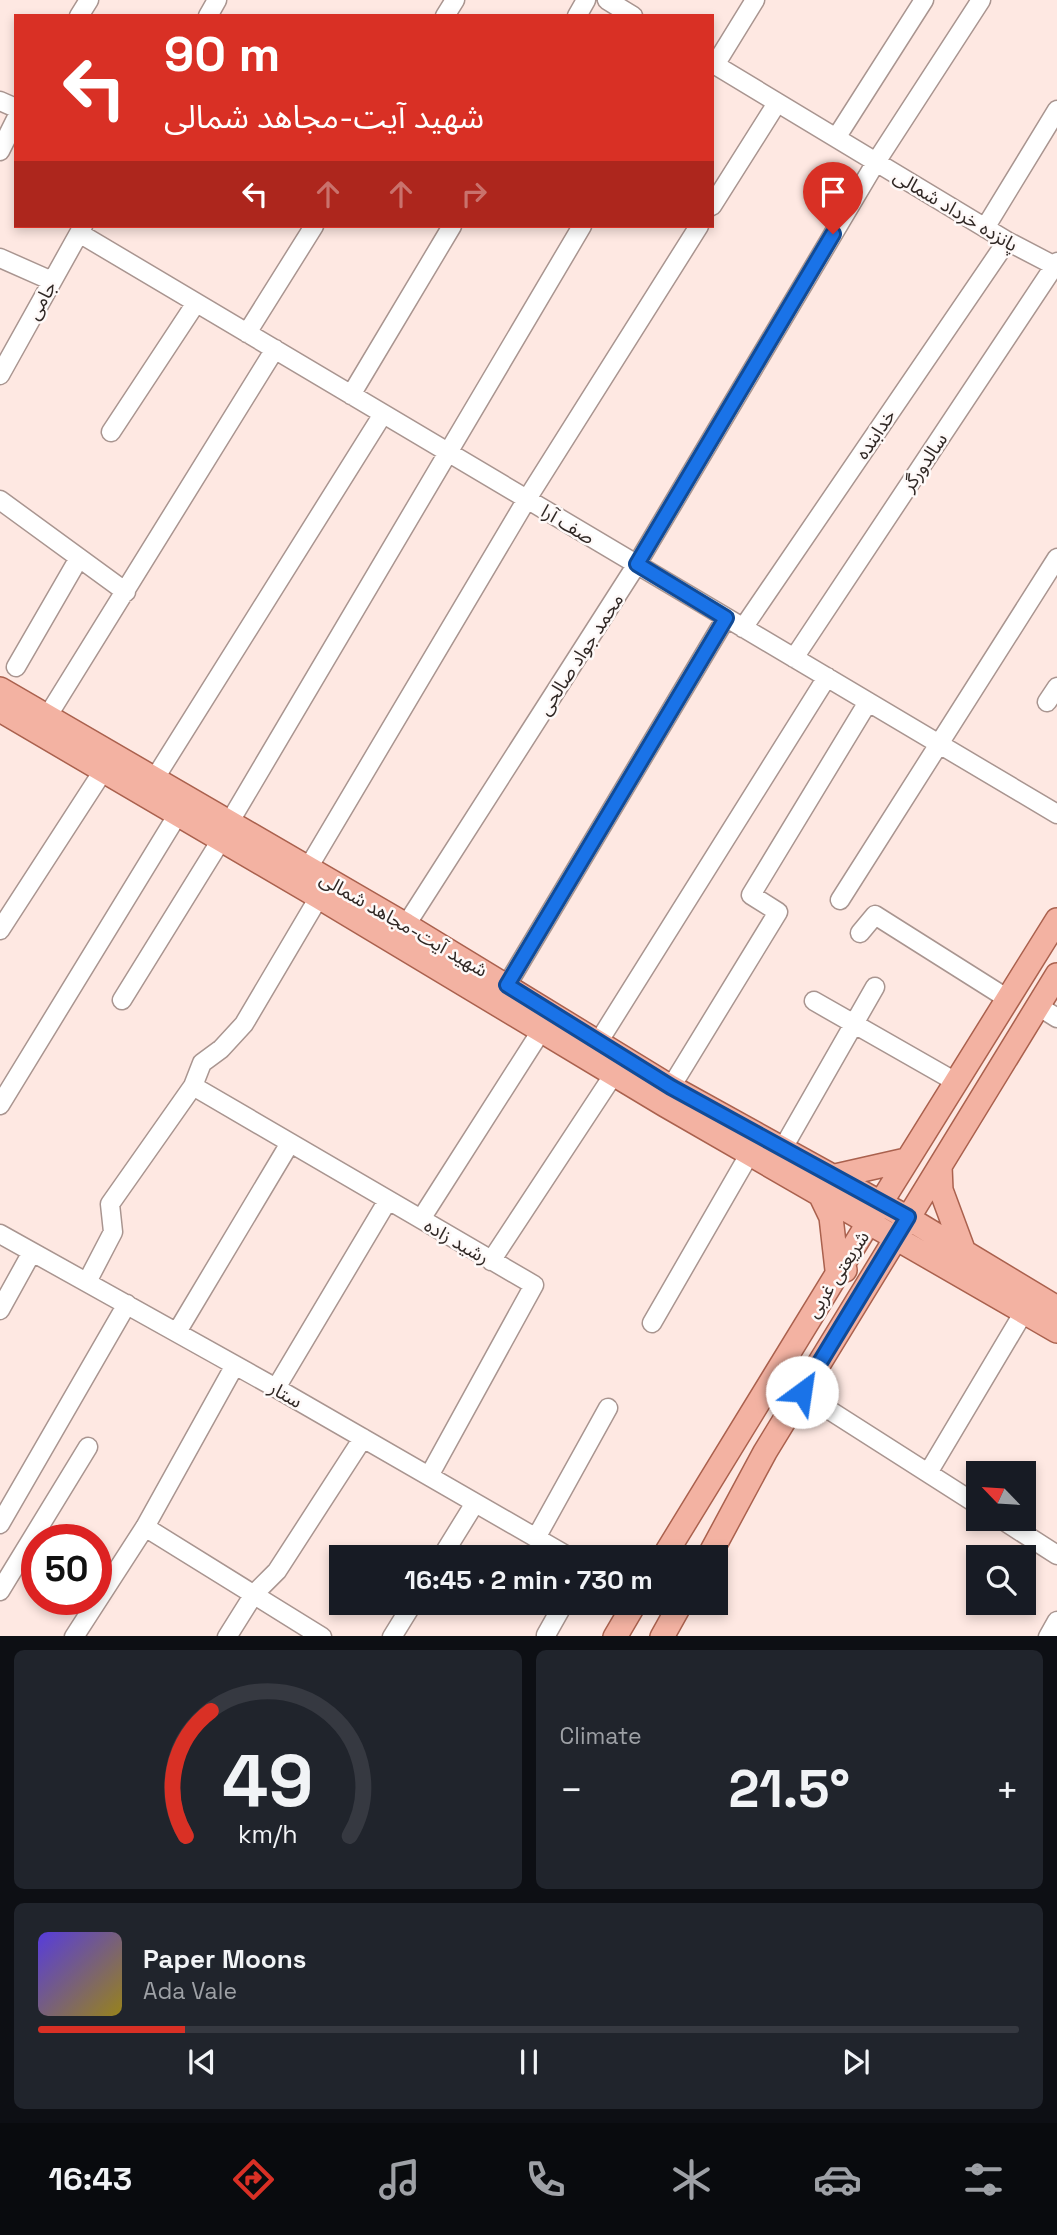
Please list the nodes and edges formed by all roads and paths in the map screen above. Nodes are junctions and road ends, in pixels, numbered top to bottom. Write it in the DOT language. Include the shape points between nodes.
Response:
graph roads {
  1 [pos="607,0"];
  2 [pos="755,0"];
  3 [pos="924,0"];
  4 [pos="981,0"];
  5 [pos="630,14"];
  6 [pos="714,64"];
  7 [pos="777,103"];
  8 [pos="1057,110"];
  9 [pos="14,124"];
  10 [pos="836,138"];
  11 [pos="0,151"];
  12 [pos="876,162"];
  13 [pos="714,202"];
  14 [pos="313,228"];
  15 [pos="451,228"];
  16 [pos="581,228"];
  17 [pos="698,228"];
  18 [pos="985,228"];
  19 [pos="81,230"];
  20 [pos="1007,241"];
  21 [pos="0,258"];
  22 [pos="1056,265"];
  23 [pos="52,281"];
  24 [pos="196,303"];
  25 [pos="247,333"];
  26 [pos="275,349"];
  27 [pos="0,375"];
  28 [pos="351,395"];
  29 [pos="383,414"];
  30 [pos="111,432"];
  31 [pos="448,452"];
  32 [pos="527,499"];
  33 [pos="0,500"];
  34 [pos="79,558"];
  35 [pos="1057,558"];
  36 [pos="637,564"];
  37 [pos="125,592"];
  38 [pos="726,618"];
  39 [pos="743,628"];
  40 [pos="794,657"];
  41 [pos="16,667"];
  42 [pos="827,677"];
  43 [pos="1,696"];
  44 [pos="868,702"];
  45 [pos="47,717"];
  46 [pos="939,744"];
  47 [pos="103,771"];
  48 [pos="155,778"];
  49 [pos="178,814"];
  50 [pos="1057,814"];
  51 [pos="225,831"];
  52 [pos="308,868"];
  53 [pos="319,897"];
  54 [pos="840,900"];
  55 [pos="1057,920"];
  56 [pos="407,925"];
  57 [pos="0,930"];
  58 [pos="860,933"];
  59 [pos="1057,975"];
  60 [pos="507,985"];
  61 [pos="875,987"];
  62 [pos="1008,999"];
  63 [pos="122,1000"];
  64 [pos="814,1000"];
  65 [pos="1047,1012"];
  66 [pos="854,1024"];
  67 [pos="541,1031"];
  68 [pos="599,1041"];
  69 [pos="614,1074"];
  70 [pos="956,1082"];
  71 [pos="193,1086"];
  72 [pos="671,1087"];
  73 [pos="0,1105"];
  74 [pos="290,1143"];
  75 [pos="783,1148"];
  76 [pos="750,1153"];
  77 [pos="906,1160"];
  78 [pos="940,1166"];
  79 [pos="803,1172"];
  80 [pos="825,1185"];
  81 [pos="388,1200"];
  82 [pos="875,1213"];
  83 [pos="421,1219"];
  84 [pos="902,1227"];
  85 [pos="0,1234"];
  86 [pos="32,1252"];
  87 [pos="964,1252"];
  88 [pos="491,1261"];
  89 [pos="837,1270"];
  90 [pos="87,1282"];
  91 [pos="866,1286"];
  92 [pos="127,1304"];
  93 [pos="1057,1308"];
  94 [pos="0,1310"];
  95 [pos="1025,1310"];
  96 [pos="652,1323"];
  97 [pos="1057,1331"];
  98 [pos="177,1332"];
  99 [pos="235,1365"];
  100 [pos="276,1388"];
  101 [pos="802,1392"];
  102 [pos="608,1408"];
  103 [pos="363,1438"];
  104 [pos="88,1447"];
  105 [pos="929,1473"];
  106 [pos="429,1476"];
  107 [pos="966,1497"];
  108 [pos="475,1503"];
  109 [pos="0,1524"];
  110 [pos="145,1527"];
  111 [pos="1020,1531"];
  112 [pos="536,1538"];
  113 [pos="449,1545"];
  114 [pos="548,1545"];
  115 [pos="671,1545"];
  116 [pos="715,1545"];
  117 [pos="1057,1555"];
  118 [pos="0,1591"];
  119 [pos="254,1594"];
  120 [pos="405,1615"];
  121 [pos="557,1615"];
  122 [pos="628,1615"];
  123 [pos="675,1615"];
  124 [pos="1057,1621"];
  125 [pos="546,1635"];
  126 [pos="664,1635"];
  127 [pos="74,1636"];
  128 [pos="227,1636"];
  129 [pos="322,1636"];
  130 [pos="392,1636"];
  131 [pos="615,1636"];
  132 [pos="1048,1636"];
  1 -- 5 [label="street"];
  2 -- 6 [label="street"];
  3 -- 10 [label="street"];
  4 -- 12 [label="street, محمد جواد صالحی"];
  6 -- 7 [label="street, پانزده خرداد شمالی"];
  7 -- 10 [label="street, پانزده خرداد شمالی"];
  7 -- 13 [label="street"];
  8 -- 18 [label="street"];
  9 -- 11 [label="street"];
  10 -- 12 [label="street, پانزده خرداد شمالی"];
  12 -- 18 [label="street, پانزده خرداد شمالی"];
  12 -- 36 [label="street, محمد جواد صالحی"];
  14 -- 25 [label="street"];
  15 -- 28 [label="street"];
  16 -- 31 [label="street"];
  17 -- 32 [label="street"];
  18 -- 20 [label="street, پانزده خرداد شمالی"];
  19 -- 23 [label="street, جامی"];
  19 -- 24 [label="street, صف آرا"];
  20 -- 22 [label="street, پانزده خرداد شمالی"];
  20 -- 39 [label="street, خدابنده"];
  21 -- 23 [label="street"];
  22 -- 40 [label="street, سالدورگر"];
  23 -- 27 [label="street, جامی"];
  24 -- 25 [label="street, صف آرا"];
  24 -- 30 [label="street"];
  25 -- 26 [label="street, صف آرا"];
  26 -- 28 [label="street, صف آرا"];
  26 -- 37 [label="street"];
  28 -- 29 [label="street, صف آرا"];
  29 -- 31 [label="street, صف آرا"];
  29 -- 48 [label="street"];
  31 -- 32 [label="street, صف آرا"];
  31 -- 51 [label="street"];
  32 -- 36 [label="street, صف آرا"];
  32 -- 52 [label="street"];
  33 -- 34 [label="street"];
  34 -- 37 [label="street"];
  34 -- 41 [label="street"];
  35 -- 46 [label="street"];
  36 -- 38 [label="street, صف آرا"];
  36 -- 56 [label="street, محمد جواد صالحی"];
  37 -- 45 [label="street"];
  38 -- 39 [label="street, صف آرا"];
  38 -- 60 [label="street"];
  39 -- 40 [label="street, صف آرا"];
  40 -- 42 [label="street, صف آرا"];
  42 -- 44 [label="street, صف آرا"];
  42 -- 68 [label="street"];
  43 -- 45 [label="main road, شهید آیت-مجاهد شمالی"];
  43 -- 47 [label="main road, شهید آیت-مجاهد شمالی"];
  44 -- 46 [label="street, صف آرا"];
  44 -- 72 [label="street" via="751,895 778,912"];
  45 -- 48 [label="main road, شهید آیت-مجاهد شمالی"];
  46 -- 50 [label="street, صف آرا"];
  46 -- 54 [label="street"];
  47 -- 49 [label="main road, شهید آیت-مجاهد شمالی"];
  47 -- 57 [label="street"];
  48 -- 51 [label="main road, شهید آیت-مجاهد شمالی"];
  49 -- 51 [label="main road, شهید آیت-مجاهد شمالی"];
  49 -- 73 [label="street"];
  51 -- 52 [label="main road, شهید آیت-مجاهد شمالی"];
  51 -- 53 [label="main road, شهید آیت-مجاهد شمالی"];
  51 -- 63 [label="street"];
  52 -- 56 [label="main road, شهید آیت-مجاهد شمالی"];
  53 -- 67 [label="main road, شهید آیت-مجاهد شمالی"];
  53 -- 71 [label="street" via="244,1024 202,1063"];
  55 -- 62 [label="main road, شریعتی غربی"];
  56 -- 60 [label="main road, شهید آیت-مجاهد شمالی"];
  58 -- 62 [label="street" via="875,915"];
  59 -- 65 [label="main road, شریعتی غربی"];
  60 -- 68 [label="main road, شهید آیت-مجاهد شمالی"];
  61 -- 66 [label="street"];
  62 -- 70 [label="main road, شریعتی غربی"];
  64 -- 66 [label="street"];
  65 -- 78 [label="main road, شریعتی غربی"];
  66 -- 70 [label="street"];
  66 -- 75 [label="street"];
  67 -- 69 [label="main road, شهید آیت-مجاهد شمالی"];
  67 -- 83 [label="street"];
  68 -- 72 [label="main road, شهید آیت-مجاهد شمالی"];
  69 -- 76 [label="main road, شهید آیت-مجاهد شمالی"];
  69 -- 88 [label="street"];
  70 -- 77 [label="main road, شریعتی غربی"];
  71 -- 74 [label="street, رشید زاده"];
  71 -- 90 [label="street" via="110,1204 113,1232"];
  72 -- 75 [label="main road, شهید آیت-مجاهد شمالی"];
  74 -- 81 [label="street, رشید زاده"];
  74 -- 98 [label="street"];
  75 -- 79 [label="main road, شهید آیت-مجاهد شمالی"];
  76 -- 79 [label="main road, شهید آیت-مجاهد شمالی"];
  76 -- 96 [label="street"];
  77 -- 80 [label="main road"];
  77 -- 82 [label="main road, شریعتی غربی"];
  78 -- 84 [label="main road, شریعتی غربی"];
  78 -- 87 [label="main road" via="941,1190"];
  79 -- 80 [label="main road, شهید آیت-مجاهد شمالی"];
  80 -- 82 [label="main road, شهید آیت-مجاهد شمالی"];
  80 -- 89 [label="main road"];
  81 -- 83 [label="street, رشید زاده"];
  81 -- 100 [label="street"];
  82 -- 84 [label="main road, شهید آیت-مجاهد شمالی"];
  82 -- 89 [label="main road, شریعتی غربی"];
  83 -- 88 [label="street, رشید زاده"];
  84 -- 87 [label="main road"];
  84 -- 91 [label="main road, شریعتی غربی"];
  84 -- 95 [label="main road"];
  85 -- 86 [label="street, ستار"];
  86 -- 90 [label="street, ستار"];
  86 -- 94 [label="street"];
  87 -- 93 [label="main road"];
  88 -- 106 [label="street, رشید زاده" via="534,1286"];
  89 -- 91 [label="main road" via="849,1270"];
  89 -- 115 [label="main road, شریعتی غربی"];
  90 -- 92 [label="street, ستار"];
  91 -- 101 [label="main road, شریعتی غربی"];
  92 -- 98 [label="street, ستار"];
  92 -- 109 [label="street"];
  95 -- 97 [label="main road"];
  95 -- 105 [label="street"];
  98 -- 99 [label="street, ستار"];
  99 -- 100 [label="street, ستار"];
  99 -- 110 [label="street"];
  100 -- 103 [label="street, ستار"];
  101 -- 105 [label="street"];
  101 -- 116 [label="main road, شریعتی غربی"];
  102 -- 112 [label="street"];
  103 -- 106 [label="street, ستار"];
  103 -- 119 [label="street" via="277,1571"];
  104 -- 118 [label="street"];
  105 -- 107 [label="street"];
  106 -- 108 [label="street, ستار"];
  108 -- 112 [label="street, ستار"];
  108 -- 113 [label="street"];
  110 -- 119 [label="street"];
  110 -- 127 [label="street"];
  111 -- 117 [label="street"];
  112 -- 114 [label="street, ستار"];
  119 -- 128 [label="street"];
  119 -- 129 [label="street"];
  120 -- 130 [label="street"];
  121 -- 125 [label="street"];
  122 -- 131 [label="main road"];
  123 -- 126 [label="main road"];
  124 -- 132 [label="street"];
}
